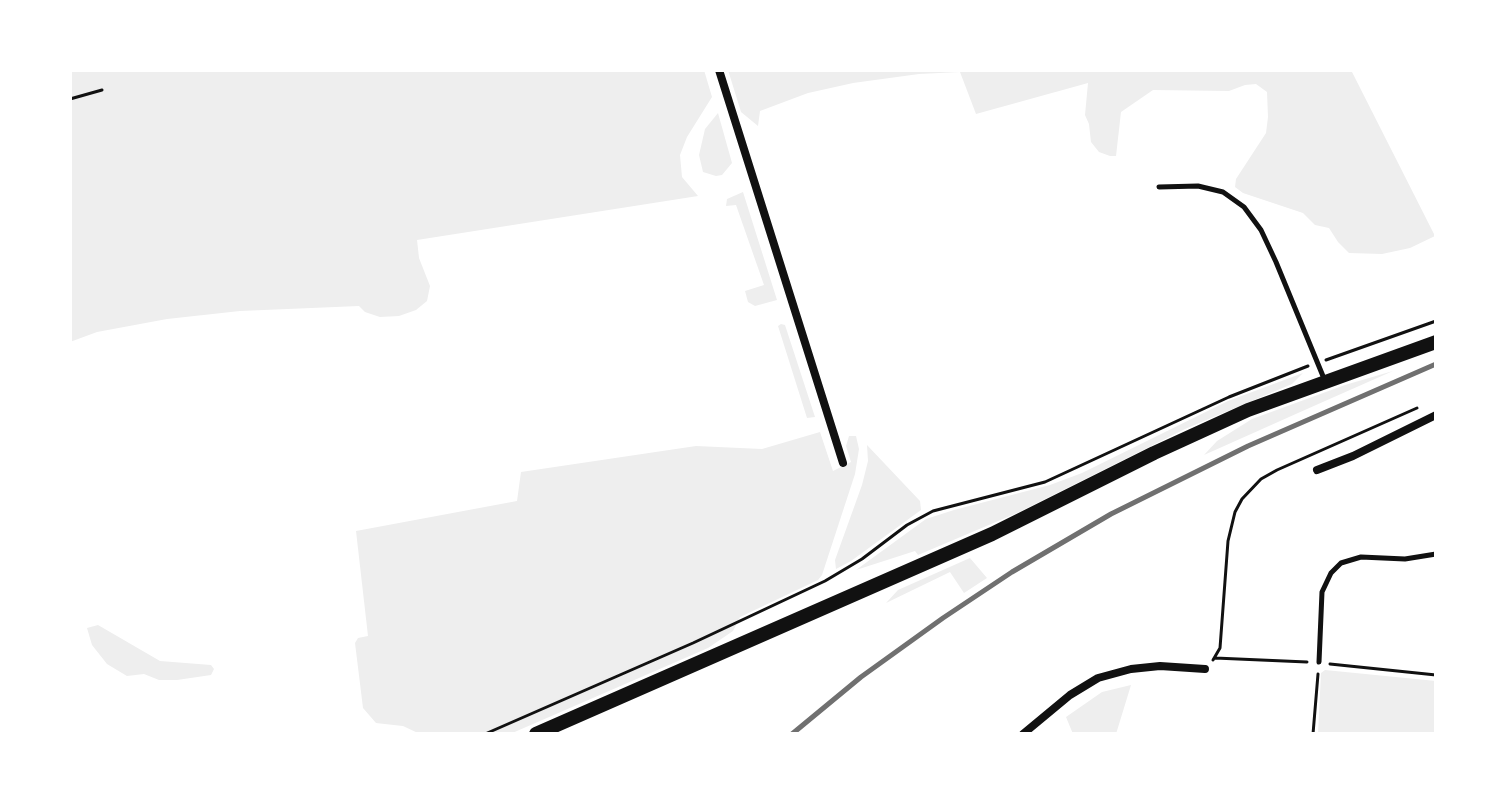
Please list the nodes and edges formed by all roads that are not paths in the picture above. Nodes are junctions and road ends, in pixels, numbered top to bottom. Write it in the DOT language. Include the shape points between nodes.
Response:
graph roads {
  1 [pos="719,70"];
  2 [pos="1159,187"];
  3 [pos="1436,342"];
  4 [pos="1325,382"];
  5 [pos="1436,415"];
  6 [pos="843,463"];
  7 [pos="1317,470"];
  8 [pos="1436,554"];
  9 [pos="1319,662"];
  10 [pos="1205,669"];
  11 [pos="536,734"];
  12 [pos="1023,734"];
  1 -- 6 [label="street"];
  2 -- 4 [label="lane" via="1198,186 1223,192 1244,207 1276,262"];
  3 -- 4 [label="main road"];
  4 -- 11 [label="main road" via="1248,410 992,534"];
  5 -- 7 [label="street"];
  8 -- 9 [label="lane" via="1361,557 1341,563 1322,592"];
  10 -- 12 [label="street" via="1145,667 1098,678"];
}
